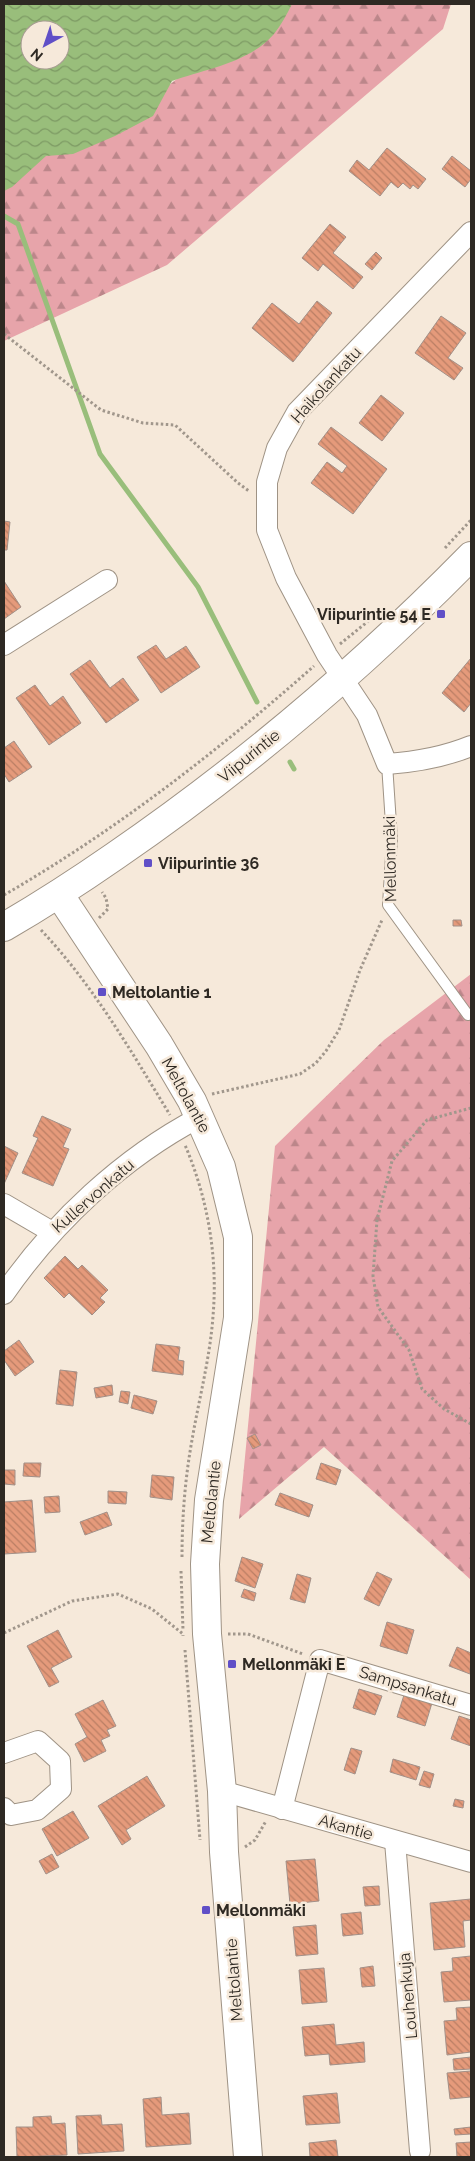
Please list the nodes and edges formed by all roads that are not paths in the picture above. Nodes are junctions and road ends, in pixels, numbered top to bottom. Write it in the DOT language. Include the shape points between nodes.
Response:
graph roads {
  1 [pos="471,232"];
  2 [pos="471,556"];
  3 [pos="107,580"];
  4 [pos="4,645"];
  5 [pos="343,679"];
  6 [pos="471,746"];
  7 [pos="387,764"];
  8 [pos="59,894"];
  9 [pos="4,928"];
  10 [pos="471,1014"];
  11 [pos="185,1115"];
  12 [pos="4,1204"];
  13 [pos="52,1232"];
  14 [pos="4,1294"];
  15 [pos="471,1705"];
  16 [pos="4,1753"];
  17 [pos="222,1791"];
  18 [pos="4,1808"];
  19 [pos="282,1809"];
  20 [pos="395,1841"];
  21 [pos="471,1862"];
  22 [pos="420,2151"];
  23 [pos="248,2157"];
  1 -- 5 [label="street, Haikolankatu" via="297,412 277,448 266,482 267,530 286,578"];
  2 -- 5 [label="street, Viipurintie"];
  3 -- 4 [label="street"];
  5 -- 7 [label="street, Haikolankatu" via="367,715"];
  5 -- 8 [label="street, Viipurintie" via="168,819"];
  6 -- 7 [label="street" via="418,762"];
  7 -- 10 [label="lane, Mellonmäki" via="392,839 388,905 468,1015"];
  8 -- 9 [label="street, Viipurintie"];
  8 -- 11 [label="street, Meltolantie" via="154,1038"];
  11 -- 13 [label="street, Kullervonkatu"];
  11 -- 17 [label="street, Meltolantie" via="221,1167 238,1237 238,1318 209,1500 205,1564 195,1634"];
  12 -- 13 [label="street"];
  13 -- 14 [label="street, Kullervonkatu"];
  15 -- 19 [label="street, Sampsankatu" via="320,1660"];
  16 -- 18 [label="street" via="38,1741 60,1761 62,1789 38,1810 11,1815"];
  17 -- 19 [label="street, Akantie"];
  17 -- 23 [label="street, Meltolantie"];
  19 -- 20 [label="street, Akantie"];
  20 -- 21 [label="street, Akantie"];
  20 -- 22 [label="street, Louhenkuja"];
}
